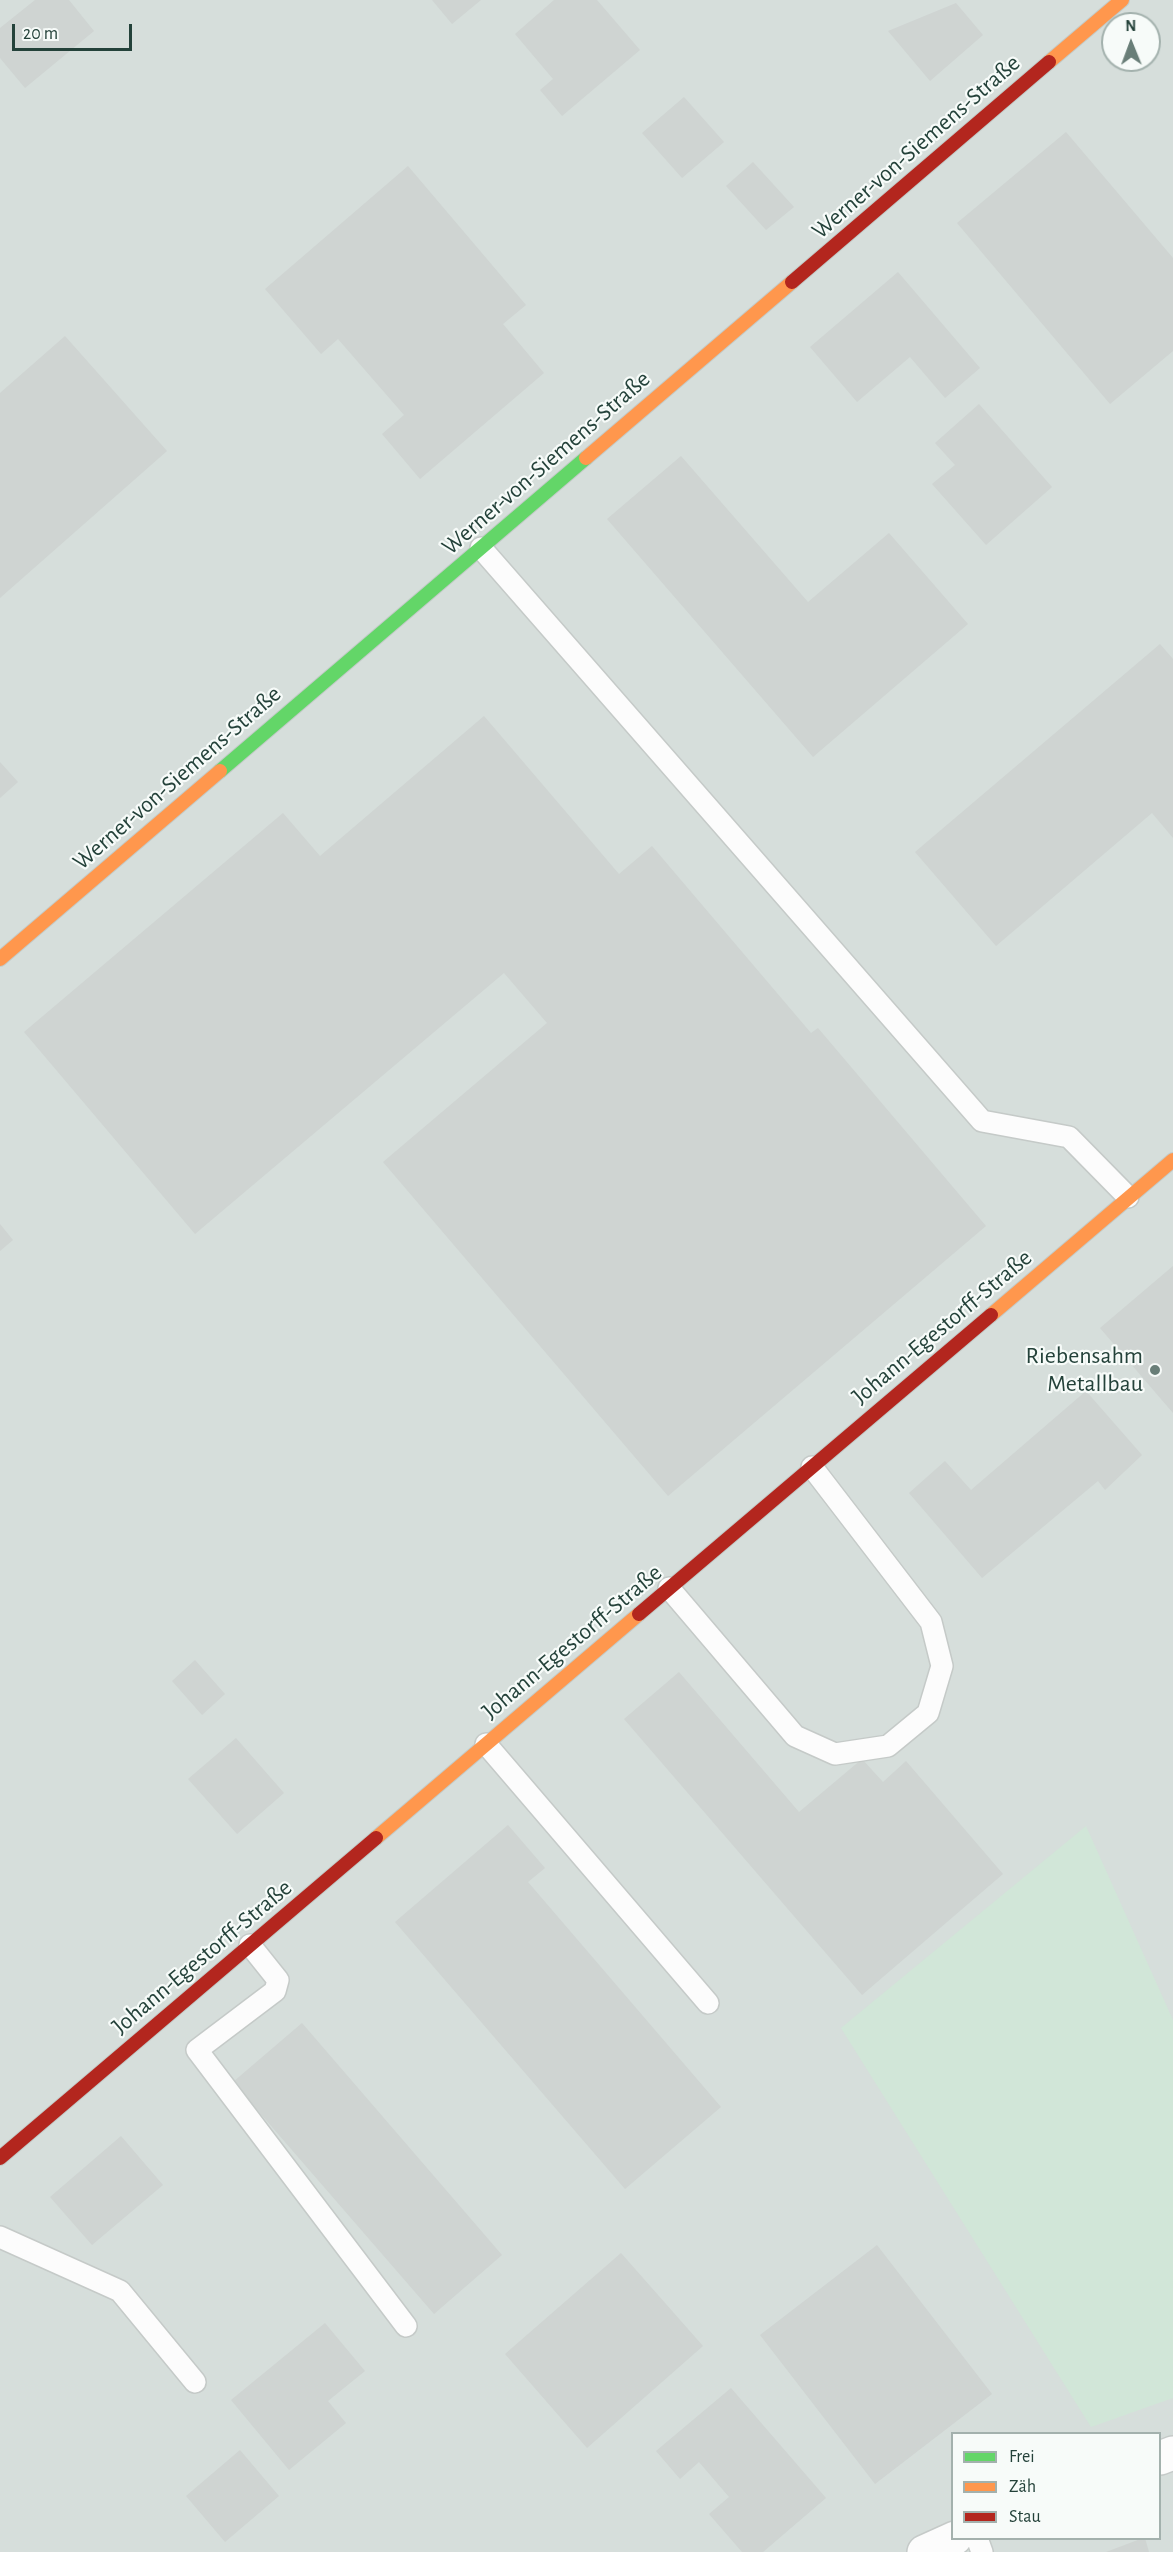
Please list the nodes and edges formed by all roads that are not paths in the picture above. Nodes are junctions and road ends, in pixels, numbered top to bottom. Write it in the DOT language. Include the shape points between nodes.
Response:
graph roads {
  1 [pos="1108,4"];
  2 [pos="481,548"];
  3 [pos="0,959"];
  4 [pos="1173,1160"];
  5 [pos="1128,1197"];
  6 [pos="812,1467"];
  7 [pos="669,1588"];
  8 [pos="486,1744"];
  9 [pos="250,1945"];
  10 [pos="708,2003"];
  11 [pos="0,2158"];
  12 [pos="0,2236"];
  13 [pos="406,2326"];
  14 [pos="195,2382"];
  15 [pos="951,2540"];
  16 [pos="924,2552"];
  1 -- 2 [label="street, Werner-von-Siemens-Straße"];
  2 -- 3 [label="street, Werner-von-Siemens-Straße"];
  2 -- 5 [label="lane" via="982,1121 1069,1137"];
  4 -- 5 [label="street, Johann-Egestorff-Straße"];
  5 -- 6 [label="street, Johann-Egestorff-Straße"];
  6 -- 7 [label="street, Johann-Egestorff-Straße"];
  6 -- 7 [label="lane" via="931,1622 942,1666 928,1713 888,1746 835,1754 795,1736"];
  7 -- 8 [label="street, Johann-Egestorff-Straße"];
  8 -- 9 [label="street, Johann-Egestorff-Straße"];
  8 -- 10 [label="lane"];
  9 -- 11 [label="street, Johann-Egestorff-Straße"];
  9 -- 13 [label="lane" via="278,1980 275,1991 197,2050"];
  12 -- 14 [label="lane" via="120,2291"];
  15 -- 16 [label="street"];
}
